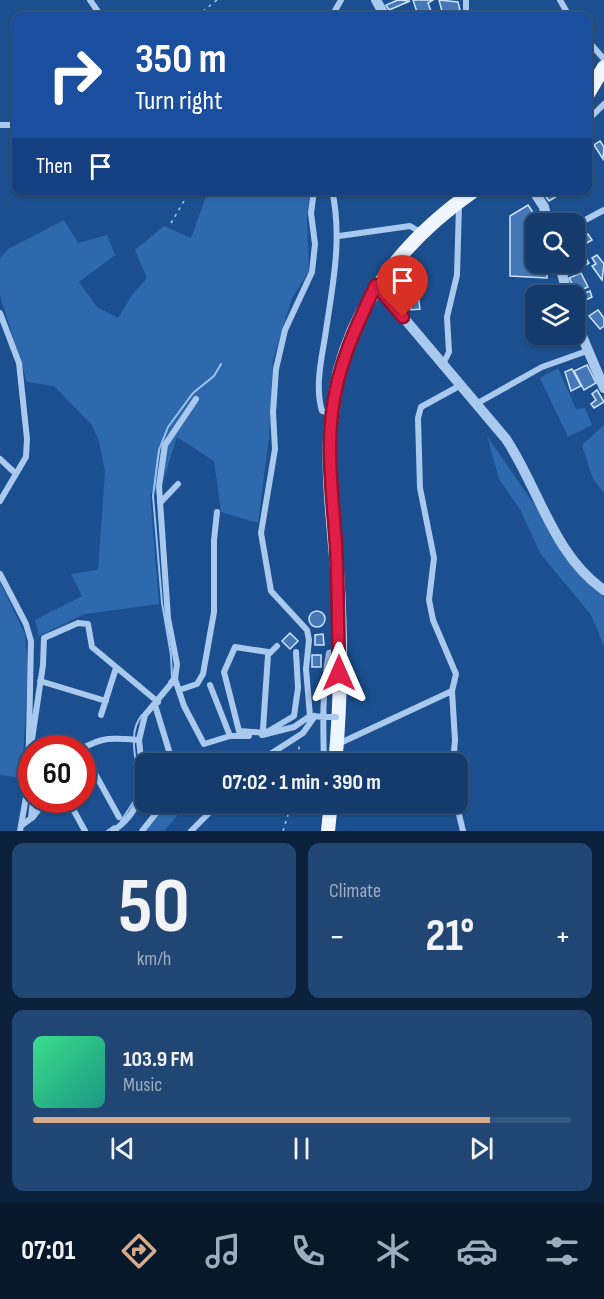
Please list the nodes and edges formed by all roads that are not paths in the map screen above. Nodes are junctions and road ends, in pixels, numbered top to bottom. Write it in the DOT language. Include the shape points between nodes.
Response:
graph roads {
  1 [pos="592,46"];
  2 [pos="604,59"];
  3 [pos="604,67"];
  4 [pos="592,87"];
  5 [pos="604,104"];
  6 [pos="592,116"];
  7 [pos="313,195"];
  8 [pos="333,195"];
  9 [pos="468,195"];
  10 [pos="536,195"];
  11 [pos="459,201"];
  12 [pos="604,210"];
  13 [pos="545,213"];
  14 [pos="585,220"];
  15 [pos="422,233"];
  16 [pos="339,236"];
  17 [pos="376,285"];
  18 [pos="0,313"];
  19 [pos="585,345"];
  20 [pos="587,351"];
  21 [pos="443,364"];
  22 [pos="461,385"];
  23 [pos="604,388"];
  24 [pos="196,399"];
  25 [pos="476,404"];
  26 [pos="332,414"];
  27 [pos="0,459"];
  28 [pos="15,472"];
  29 [pos="178,484"];
  30 [pos="0,501"];
  31 [pos="160,503"];
  32 [pos="217,512"];
  33 [pos="0,574"];
  34 [pos="604,590"];
  35 [pos="277,646"];
  36 [pos="268,652"];
  37 [pos="296,652"];
  38 [pos="116,668"];
  39 [pos="175,679"];
  40 [pos="40,681"];
  41 [pos="210,685"];
  42 [pos="179,690"];
  43 [pos="452,691"];
  44 [pos="106,701"];
  45 [pos="157,703"];
  46 [pos="101,715"];
  47 [pos="325,717"];
  48 [pos="265,734"];
  49 [pos="29,735"];
  50 [pos="32,735"];
  51 [pos="230,736"];
  52 [pos="96,740"];
  53 [pos="138,740"];
  54 [pos="337,745"];
  55 [pos="170,753"];
  56 [pos="272,753"];
  57 [pos="324,753"];
  58 [pos="336,753"];
  59 [pos="454,753"];
  60 [pos="96,775"];
  61 [pos="24,813"];
  62 [pos="32,813"];
  63 [pos="35,813"];
  64 [pos="75,813"];
  65 [pos="156,813"];
  66 [pos="209,813"];
  67 [pos="330,813"];
  68 [pos="459,813"];
  69 [pos="119,817"];
  70 [pos="31,818"];
  71 [pos="21,829"];
  72 [pos="85,831"];
  73 [pos="113,831"];
  74 [pos="142,831"];
  75 [pos="191,831"];
  76 [pos="328,831"];
  77 [pos="463,831"];
  1 -- 2 [label="street"];
  3 -- 4 [label="main road"];
  5 -- 6 [label="street"];
  7 -- 47 [label="street" via="312,272 285,330 276,369 275,449 261,533 271,591 307,630 306,669"];
  8 -- 16 [label="street"];
  9 -- 11 [label="main road"];
  10 -- 13 [label="street"];
  11 -- 15 [label="main road"];
  11 -- 21 [label="street" via="457,275 447,317 449,352"];
  12 -- 14 [label="street"];
  15 -- 16 [label="street" via="410,226"];
  15 -- 17 [label="main road"];
  16 -- 26 [label="street" via="319,391 322,411"];
  17 -- 21 [label="street"];
  17 -- 26 [label="main road" via="349,342"];
  18 -- 28 [label="street" via="19,363 23,387 26,457"];
  19 -- 20 [label="street"];
  20 -- 23 [label="street"];
  20 -- 25 [label="street" via="542,367"];
  21 -- 22 [label="street"];
  22 -- 25 [label="street"];
  22 -- 43 [label="street" via="422,407 418,418 420,488 434,558 429,600 433,620 456,674"];
  24 -- 31 [label="street" via="165,445"];
  25 -- 34 [label="street" via="522,464 560,541"];
  26 -- 47 [label="main road" via="338,651"];
  27 -- 28 [label="street"];
  28 -- 30 [label="street"];
  29 -- 31 [label="street"];
  31 -- 39 [label="street" via="168,618 177,664"];
  32 -- 42 [label="street" via="214,612 203,674 197,684"];
  33 -- 49 [label="street" via="31,641"];
  35 -- 36 [label="street"];
  36 -- 48 [label="street"];
  36 -- 48 [label="street" via="235,647 225,672 239,731"];
  37 -- 48 [label="street" via="298,688 294,716"];
  38 -- 40 [label="street" via="92,648 88,624 78,623 44,638"];
  38 -- 44 [label="street"];
  38 -- 45 [label="street"];
  39 -- 42 [label="street"];
  39 -- 45 [label="street"];
  40 -- 44 [label="street"];
  40 -- 50 [label="street"];
  41 -- 51 [label="street"];
  42 -- 51 [label="street" via="183,706 204,744"];
  43 -- 54 [label="street"];
  43 -- 59 [label="street"];
  44 -- 46 [label="street"];
  45 -- 53 [label="street" via="145,715"];
  45 -- 55 [label="street"];
  47 -- 48 [label="street"];
  47 -- 54 [label="main road"];
  47 -- 56 [label="street"];
  47 -- 57 [label="street"];
  48 -- 51 [label="street"];
  52 -- 53 [label="street"];
  53 -- 73 [label="street" via="143,780 139,801 124,824"];
  54 -- 58 [label="main road"];
  60 -- 69 [label="street"];
  61 -- 71 [label="street"];
  62 -- 70 [label="street"];
  63 -- 70 [label="street"];
  64 -- 72 [label="street"];
  65 -- 74 [label="street"];
  66 -- 75 [label="street"];
  67 -- 76 [label="main road"];
  68 -- 77 [label="street"];
  70 -- 71 [label="street"];
}
